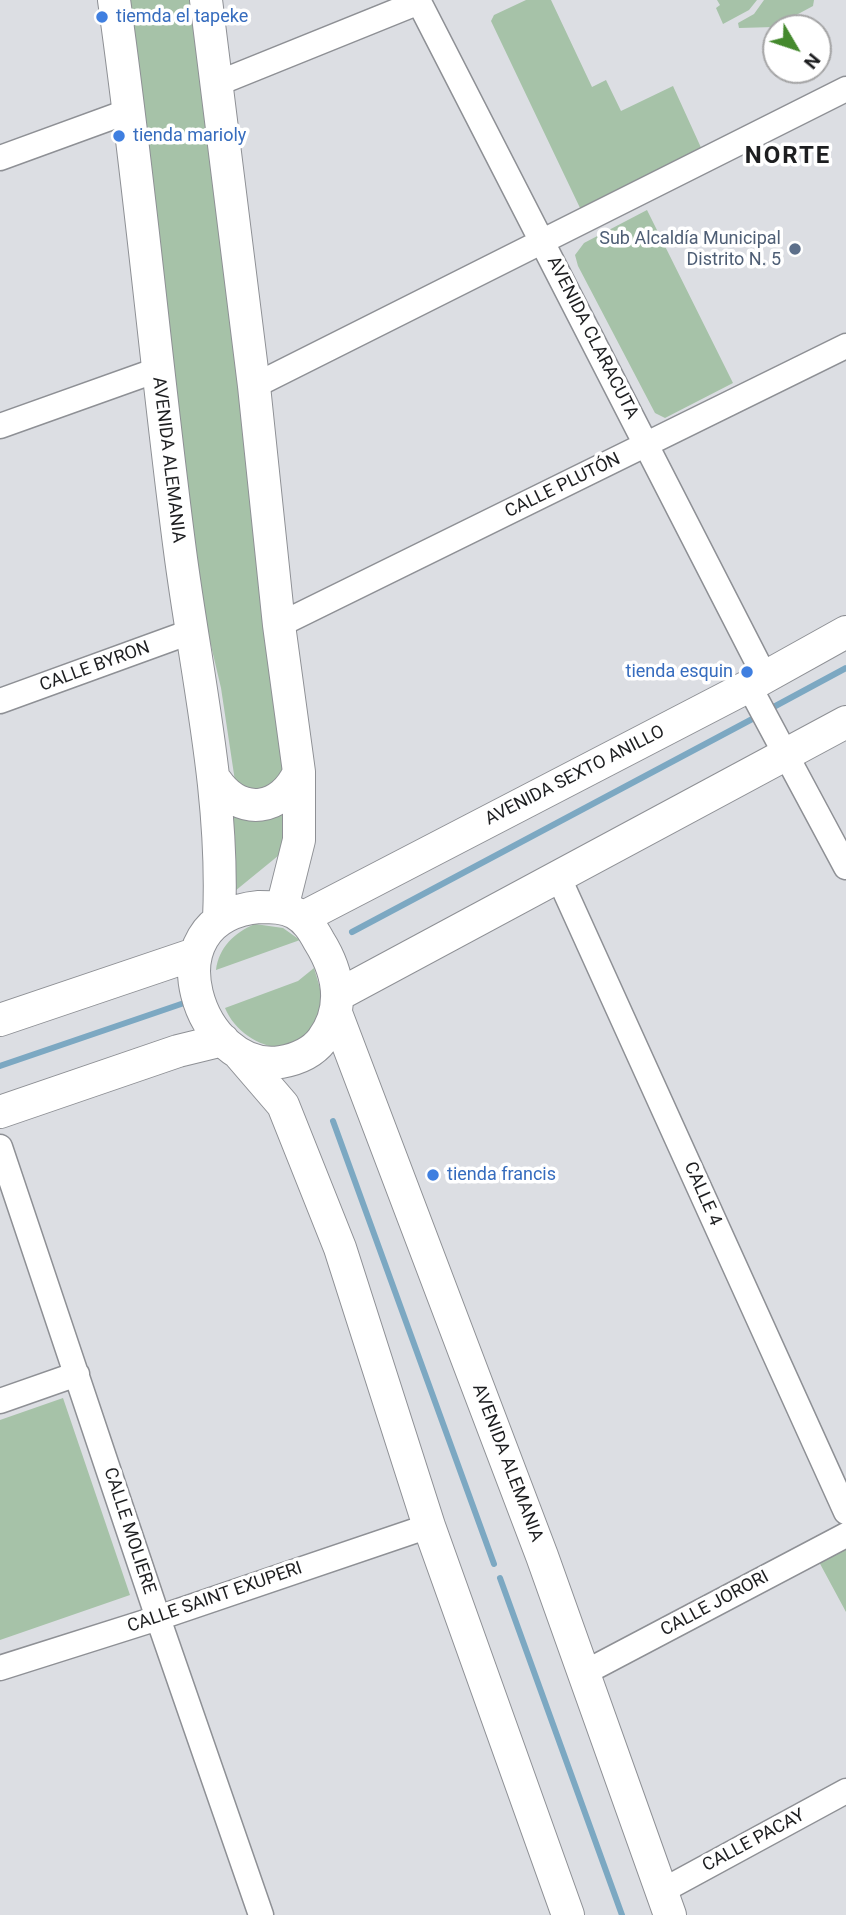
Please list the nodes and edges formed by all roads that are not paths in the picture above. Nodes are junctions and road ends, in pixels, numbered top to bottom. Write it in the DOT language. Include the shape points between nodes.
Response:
graph roads {
  1 [pos="114,0"];
  2 [pos="206,0"];
  3 [pos="419,1"];
  4 [pos="216,84"];
  5 [pos="846,89"];
  6 [pos="130,111"];
  7 [pos="0,158"];
  8 [pos="542,242"];
  9 [pos="846,346"];
  10 [pos="157,370"];
  11 [pos="254,386"];
  12 [pos="0,426"];
  13 [pos="646,444"];
  14 [pos="279,625"];
  15 [pos="190,632"];
  16 [pos="846,632"];
  17 [pos="757,681"];
  18 [pos="0,701"];
  19 [pos="846,722"];
  20 [pos="786,756"];
  21 [pos="299,772"];
  22 [pos="216,781"];
  23 [pos="846,867"];
  24 [pos="558,876"];
  25 [pos="293,913"];
  26 [pos="219,919"];
  27 [pos="195,954"];
  28 [pos="337,1004"];
  29 [pos="0,1020"];
  30 [pos="232,1048"];
  31 [pos="0,1112"];
  32 [pos="0,1147"];
  33 [pos="77,1374"];
  34 [pos="0,1401"];
  35 [pos="846,1511"];
  36 [pos="429,1526"];
  37 [pos="846,1535"];
  38 [pos="158,1618"];
  39 [pos="0,1668"];
  40 [pos="584,1673"];
  41 [pos="846,1791"];
  42 [pos="666,1903"];
  43 [pos="261,1915"];
  44 [pos="568,1915"];
  1 -- 6 [label="main road, AVENIDA ALEMANIA"];
  2 -- 4 [label="main road"];
  3 -- 4 [label="street"];
  3 -- 8 [label="street, AVENIDA CLARACUTA"];
  4 -- 11 [label="main road"];
  5 -- 8 [label="street"];
  6 -- 7 [label="street"];
  6 -- 10 [label="main road, AVENIDA ALEMANIA"];
  8 -- 11 [label="street"];
  8 -- 13 [label="street, AVENIDA CLARACUTA"];
  9 -- 13 [label="street, CALLE PLUTÓN"];
  10 -- 12 [label="street"];
  10 -- 15 [label="main road, AVENIDA ALEMANIA"];
  11 -- 14 [label="main road"];
  13 -- 14 [label="street, CALLE PLUTÓN"];
  13 -- 17 [label="street, AVENIDA CLARACUTA"];
  14 -- 21 [label="main road"];
  15 -- 18 [label="street, CALLE BYRON"];
  15 -- 22 [label="main road, AVENIDA ALEMANIA"];
  16 -- 17 [label="main road, AVENIDA SEXTO ANILLO"];
  17 -- 20 [label="street, AVENIDA CLARACUTA"];
  17 -- 25 [label="main road, AVENIDA SEXTO ANILLO"];
  19 -- 20 [label="main road"];
  20 -- 23 [label="street, AVENIDA CLARACUTA"];
  20 -- 24 [label="main road"];
  21 -- 22 [label="main road" via="287,793 266,804 232,798"];
  21 -- 25 [label="main road"];
  22 -- 26 [label="main road, AVENIDA ALEMANIA" via="222,872"];
  24 -- 28 [label="main road"];
  24 -- 35 [label="street, CALLE 4"];
  25 -- 26 [label="main road" via="247,908"];
  25 -- 28 [label="main road" via="313,929 330,960"];
  26 -- 27 [label="main road" via="203,936"];
  27 -- 29 [label="main road"];
  27 -- 30 [label="main road" via="201,1004 210,1023"];
  28 -- 30 [label="main road" via="332,1024 319,1044 299,1058 262,1063"];
  28 -- 40 [label="main road, AVENIDA ALEMANIA"];
  30 -- 31 [label="main road" via="178,1051"];
  30 -- 36 [label="main road" via="283,1105 340,1248"];
  32 -- 33 [label="street, CALLE MOLIERE"];
  33 -- 34 [label="street"];
  33 -- 38 [label="street, CALLE MOLIERE"];
  36 -- 38 [label="street, CALLE SAINT EXUPERI"];
  36 -- 44 [label="main road"];
  37 -- 40 [label="street, CALLE JORORI"];
  38 -- 39 [label="street, CALLE SAINT EXUPERI"];
  38 -- 43 [label="street, CALLE MOLIERE"];
  40 -- 42 [label="main road, AVENIDA ALEMANIA"];
  41 -- 42 [label="street, CALLE PACAY"];
}
